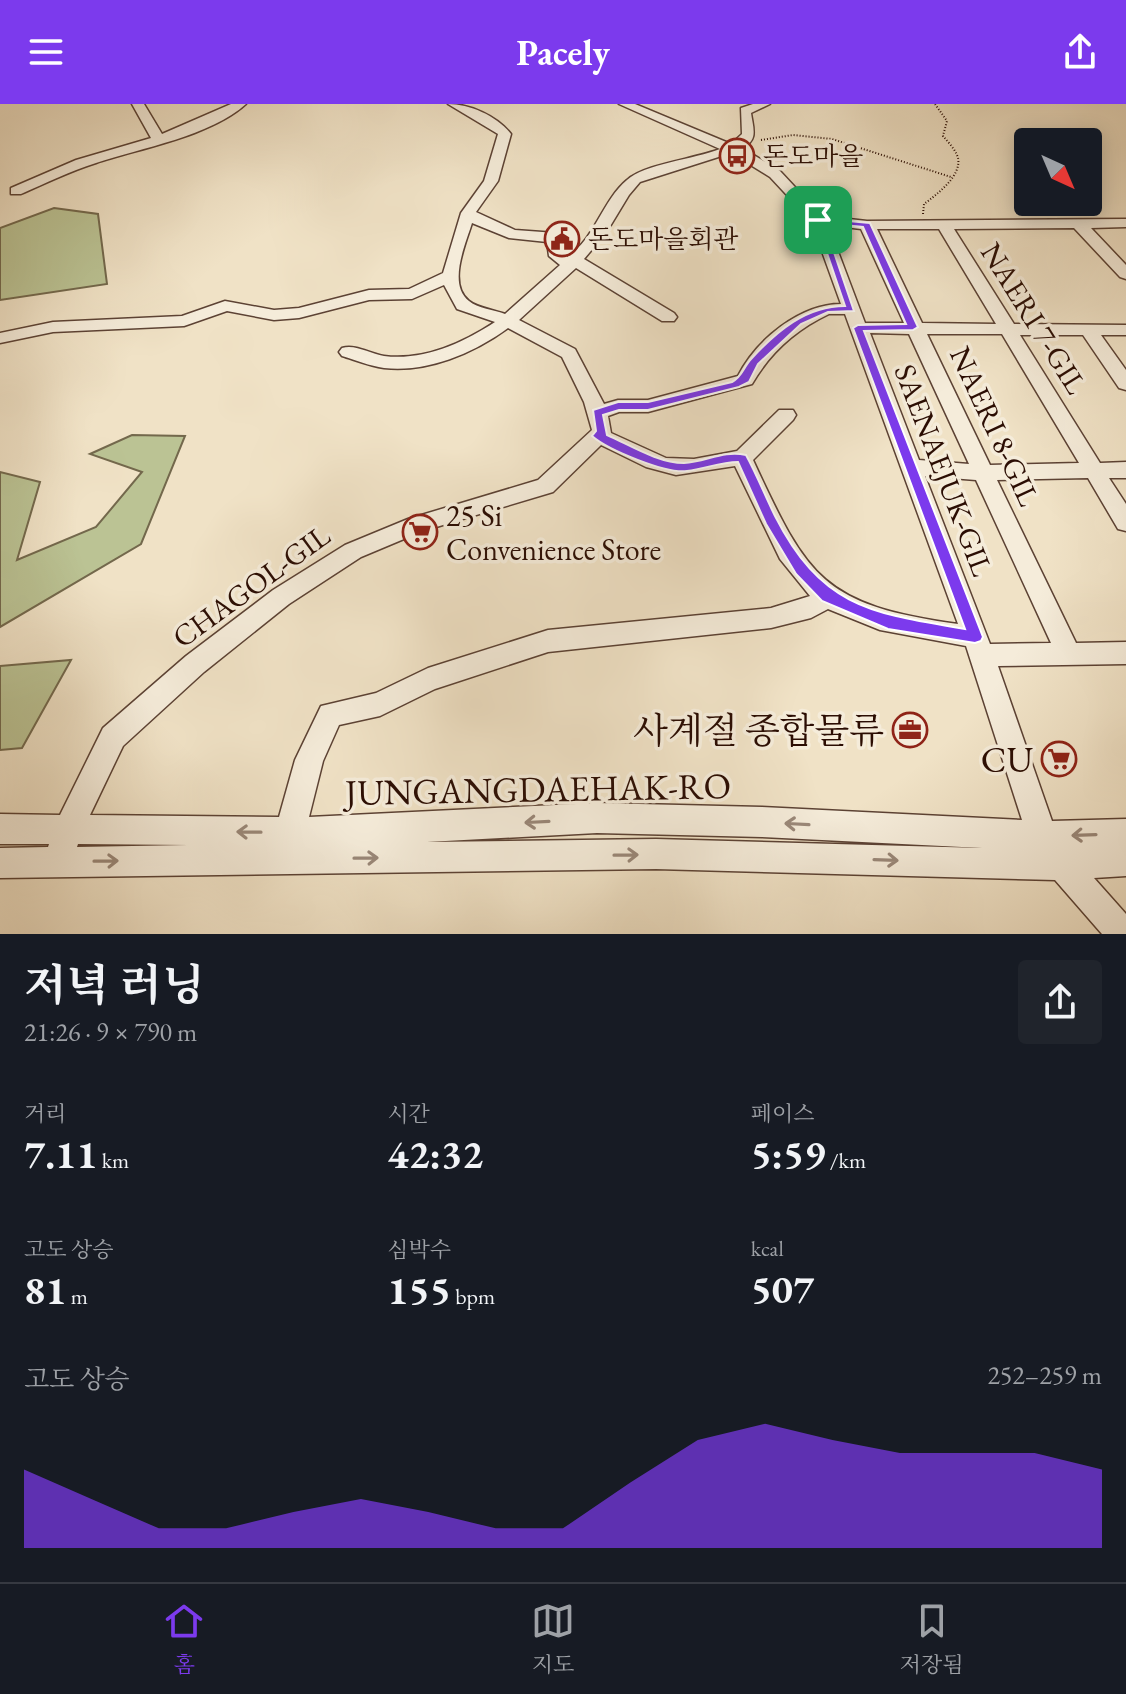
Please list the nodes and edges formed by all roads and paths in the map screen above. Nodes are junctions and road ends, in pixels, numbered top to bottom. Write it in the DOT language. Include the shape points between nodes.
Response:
graph roads {
  1 [pos="138,104"];
  2 [pos="240,104"];
  3 [pos="454,104"];
  4 [pos="625,104"];
  5 [pos="764,104"];
  6 [pos="935,104"];
  7 [pos="158,139"];
  8 [pos="739,144"];
  9 [pos="951,177"];
  10 [pos="16,191"];
  11 [pos="468,213"];
  12 [pos="818,220"];
  13 [pos="1126,223"];
  14 [pos="936,224"];
  15 [pos="1079,224"];
  16 [pos="867,225"];
  17 [pos="552,238"];
  18 [pos="590,241"];
  19 [pos="571,264"];
  20 [pos="1123,267"];
  21 [pos="451,276"];
  22 [pos="668,317"];
  23 [pos="854,318"];
  24 [pos="508,322"];
  25 [pos="913,327"];
  26 [pos="1006,327"];
  27 [pos="1088,329"];
  28 [pos="1126,330"];
  29 [pos="0,338"];
  30 [pos="348,352"];
  31 [pos="1126,384"];
  32 [pos="786,415"];
  33 [pos="599,427"];
  34 [pos="742,458"];
  35 [pos="910,467"];
  36 [pos="1094,470"];
  37 [pos="1126,470"];
  38 [pos="982,473"];
  39 [pos="1126,523"];
  40 [pos="827,597"];
  41 [pos="979,646"];
  42 [pos="1068,653"];
  43 [pos="1126,653"];
  44 [pos="0,829"];
  45 [pos="68,829"];
  46 [pos="1126,834"];
  47 [pos="1042,836"];
  48 [pos="283,846"];
  49 [pos="1126,861"];
  50 [pos="58,862"];
  51 [pos="0,863"];
  52 [pos="1062,865"];
  53 [pos="1123,934"];
  1 -- 7 [label="street"];
  2 -- 7 [label="street" via="201,125"];
  3 -- 11 [label="street" via="505,134 491,181"];
  4 -- 8 [label="street, SAENAEJUK-GIL"];
  5 -- 8 [label="street" via="745,111 749,128"];
  6 -- 9 [label="path" via="947,121 943,136 957,156"];
  7 -- 10 [label="street" via="88,160"];
  8 -- 9 [label="path" via="794,135 858,147"];
  8 -- 12 [label="street, SAENAEJUK-GIL"];
  8 -- 18 [label="street" via="647,172 629,184"];
  9 -- 14 [label="path" via="924,204 923,214"];
  11 -- 17 [label="street" via="497,232"];
  11 -- 21 [label="street"];
  12 -- 16 [label="street"];
  12 -- 23 [label="street, SAENAEJUK-GIL"];
  13 -- 15 [label="street"];
  14 -- 15 [label="street"];
  14 -- 16 [label="street"];
  14 -- 26 [label="street, NAERI 7-GIL"];
  15 -- 20 [label="street"];
  16 -- 25 [label="street, NAERI 8-GIL"];
  17 -- 18 [label="street"];
  17 -- 19 [label="street" via="557,256"];
  18 -- 19 [label="street"];
  19 -- 22 [label="street" via="579,263"];
  19 -- 24 [label="street"];
  21 -- 24 [label="street" via="463,305"];
  21 -- 29 [label="street" via="412,294 369,295 299,313 274,315 225,306 184,321 53,327"];
  23 -- 25 [label="street"];
  23 -- 33 [label="street" via="826,309 798,322 754,362 745,380 648,406 618,406"];
  23 -- 35 [label="street, SAENAEJUK-GIL"];
  24 -- 30 [label="street" via="452,353 421,359 369,361"];
  24 -- 33 [label="street" via="569,353"];
  25 -- 26 [label="street"];
  25 -- 38 [label="street, NAERI 8-GIL"];
  26 -- 27 [label="street"];
  26 -- 36 [label="street, NAERI 7-GIL"];
  27 -- 28 [label="street"];
  27 -- 31 [label="street"];
  32 -- 34 [label="street"];
  33 -- 34 [label="street" via="663,465 686,467"];
  33 -- 45 [label="street, CHAGOL-GIL" via="545,486 416,525 353,551 281,597 113,737"];
  34 -- 40 [label="street" via="770,520 801,570"];
  35 -- 38 [label="street"];
  35 -- 41 [label="street, SAENAEJUK-GIL"];
  36 -- 37 [label="street"];
  36 -- 38 [label="street"];
  36 -- 39 [label="street, NAERI 7-GIL"];
  38 -- 42 [label="street, NAERI 8-GIL"];
  40 -- 41 [label="street" via="888,622"];
  40 -- 48 [label="street" via="811,608 771,618 548,641 428,680 380,704 330,715 309,760"];
  41 -- 42 [label="street"];
  41 -- 47 [label="street, SAENAEJUK-GIL"];
  42 -- 43 [label="street"];
  44 -- 45 [label="street, JUNGANGDAEHAK-RO"];
  48 -- 45 [label="street, JUNGANGDAEHAK-RO, one-way"];
  45 -- 50 [label="street, CHAGOL-GIL"];
  46 -- 47 [label="street, JUNGANGDAEHAK-RO, one-way"];
  47 -- 48 [label="street, JUNGANGDAEHAK-RO, one-way" via="597,818"];
  47 -- 52 [label="street, SAENAEJUK-GIL"];
  50 -- 48 [label="street, JUNGANGDAEHAK-RO, one-way"];
  48 -- 52 [label="street, JUNGANGDAEHAK-RO, one-way"];
  49 -- 52 [label="street, JUNGANGDAEHAK-RO"];
  50 -- 51 [label="street, JUNGANGDAEHAK-RO"];
  52 -- 53 [label="street, SAENAEJUK-GIL"];
}
